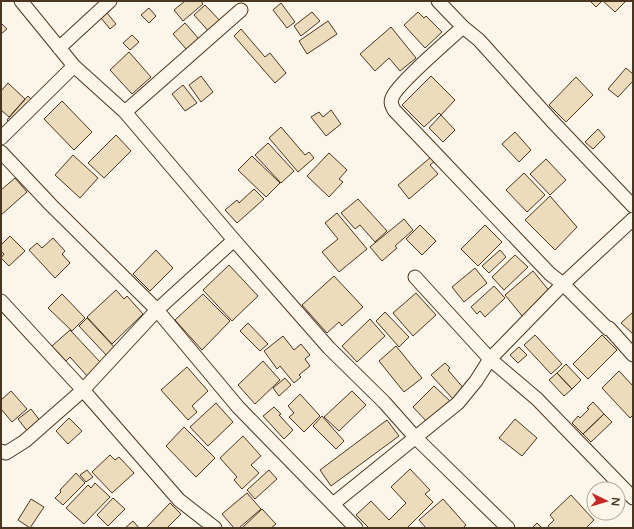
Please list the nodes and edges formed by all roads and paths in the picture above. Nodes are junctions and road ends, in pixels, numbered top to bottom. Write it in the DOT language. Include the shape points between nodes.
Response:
graph roads {
  1 [pos="21,1"];
  2 [pos="110,1"];
  3 [pos="438,1"];
  4 [pos="241,10"];
  5 [pos="463,27"];
  6 [pos="59,48"];
  7 [pos="74,66"];
  8 [pos="125,112"];
  9 [pos="1,138"];
  10 [pos="1,152"];
  11 [pos="633,206"];
  12 [pos="633,218"];
  13 [pos="234,240"];
  14 [pos="415,277"];
  15 [pos="563,284"];
  16 [pos="1,301"];
  17 [pos="157,310"];
  18 [pos="633,355"];
  19 [pos="490,359"];
  20 [pos="83,390"];
  21 [pos="415,437"];
  22 [pos="1,451"];
  23 [pos="629,484"];
  24 [pos="633,498"];
  25 [pos="333,504"];
  26 [pos="215,528"];
  27 [pos="356,528"];
  28 [pos="508,528"];
  1 -- 6 [label="street"];
  2 -- 6 [label="street"];
  3 -- 5 [label="street"];
  4 -- 8 [label="street"];
  5 -- 11 [label="street" via="479,40"];
  5 -- 15 [label="street" via="406,79 392,96 391,105 550,274"];
  6 -- 7 [label="street"];
  7 -- 8 [label="street"];
  7 -- 9 [label="street"];
  8 -- 13 [label="street"];
  10 -- 17 [label="street"];
  12 -- 15 [label="street"];
  13 -- 17 [label="street"];
  13 -- 21 [label="street" via="329,348 384,402"];
  14 -- 19 [label="street"];
  15 -- 18 [label="street"];
  15 -- 19 [label="street"];
  16 -- 20 [label="street"];
  17 -- 20 [label="street"];
  17 -- 25 [label="street" via="238,407"];
  19 -- 21 [label="street" via="458,403"];
  19 -- 23 [label="street"];
  20 -- 22 [label="street" via="24,441 6,453"];
  20 -- 26 [label="street" via="179,500"];
  21 -- 25 [label="street"];
  21 -- 28 [label="street"];
  23 -- 24 [label="street"];
  25 -- 27 [label="street"];
}
